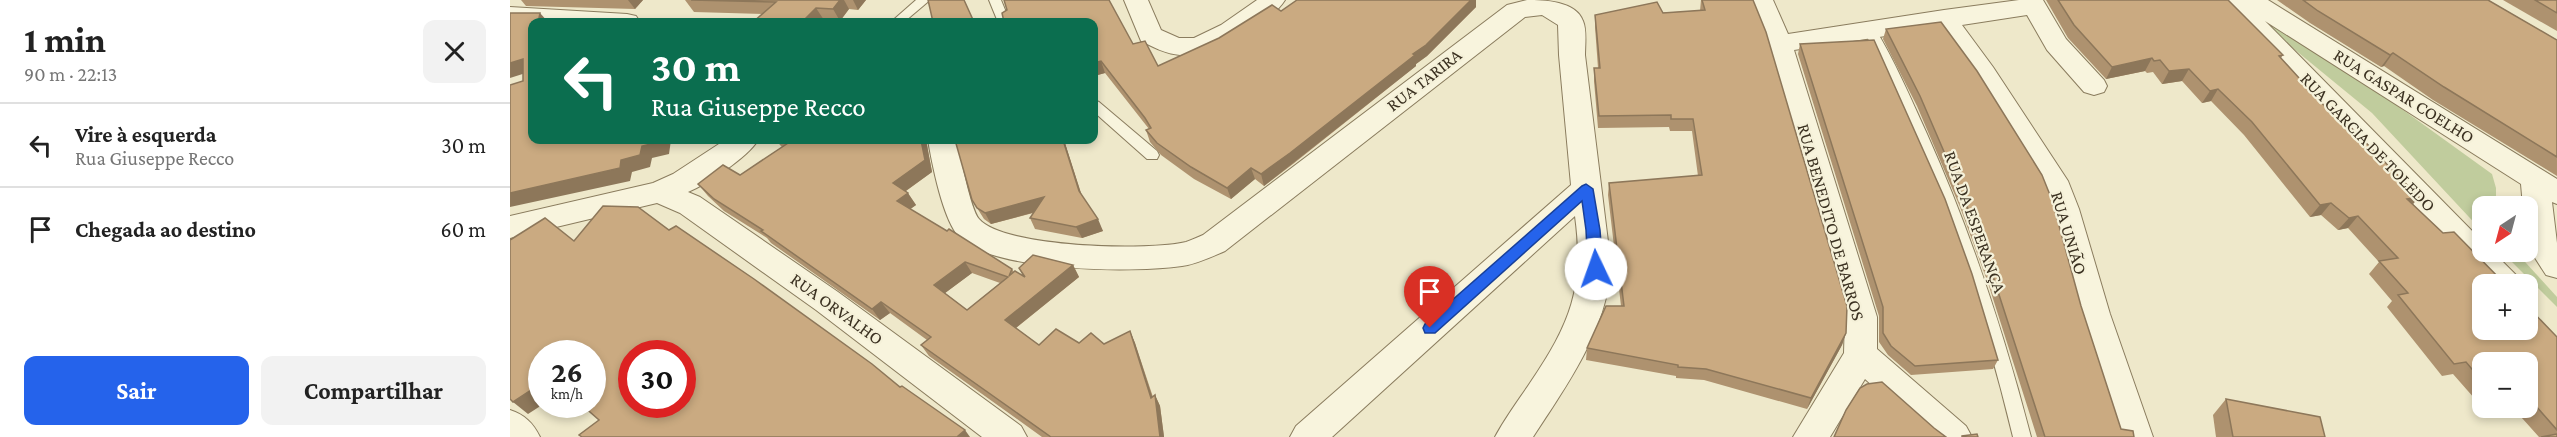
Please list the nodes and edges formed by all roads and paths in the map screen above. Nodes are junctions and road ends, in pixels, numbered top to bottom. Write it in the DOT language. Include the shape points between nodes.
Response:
graph roads {
  1 [pos="924,0"];
  2 [pos="995,0"];
  3 [pos="1136,0"];
  4 [pos="1273,0"];
  5 [pos="1761,0"];
  6 [pos="2230,0"];
  7 [pos="2250,0"];
  8 [pos="2032,3"];
  9 [pos="510,15"];
  10 [pos="560,18"];
  11 [pos="902,18"];
  12 [pos="1002,18"];
  13 [pos="1944,18"];
  14 [pos="1869,30"];
  15 [pos="1779,44"];
  16 [pos="2094,86"];
  17 [pos="1098,108"];
  18 [pos="739,144"];
  19 [pos="943,144"];
  20 [pos="1152,155"];
  21 [pos="2546,186"];
  22 [pos="1586,189"];
  23 [pos="659,192"];
  24 [pos="510,227"];
  25 [pos="2557,266"];
  26 [pos="2495,274"];
  27 [pos="1861,355"];
  28 [pos="510,426"];
  29 [pos="522,437"];
  30 [pos="1010,437"];
  31 [pos="1308,437"];
  32 [pos="1514,437"];
  33 [pos="1811,437"];
  34 [pos="1954,437"];
  35 [pos="2022,437"];
  36 [pos="2136,437"];
  1 -- 11 [label="lane"];
  2 -- 12 [label="lane"];
  3 -- 4 [label="street" via="1150,35 1181,47 1201,44 1232,29"];
  5 -- 15 [label="street, RUA BENEDITO DE BARROS"];
  6 -- 26 [label="street, RUA GARCIA DE TOLEDO"];
  7 -- 21 [label="street, RUA GASPAR COELHO"];
  8 -- 13 [label="street"];
  8 -- 16 [label="street" via="2056,44"];
  9 -- 10 [label="street"];
  13 -- 14 [label="street"];
  13 -- 36 [label="street, RUA UNIÃO" via="2053,181"];
  14 -- 15 [label="street"];
  14 -- 35 [label="lane, RUA DA ESPERANÇA" via="1942,181 2006,366"];
  15 -- 27 [label="street, RUA BENEDITO DE BARROS" via="1861,317"];
  17 -- 20 [label="lane"];
  18 -- 23 [label="street" via="683,182"];
  19 -- 22 [label="street, RUA TARIRA" via="963,219 981,238 1008,248 1041,252 1182,255 1214,243 1516,11 1531,6 1556,9 1571,22"];
  21 -- 25 [label="street" via="2541,244"];
  22 -- 31 [label="street"];
  22 -- 32 [label="street, RUA TARIRA" via="1596,269 1592,293 1569,347"];
  23 -- 24 [label="street"];
  23 -- 30 [label="street, RUA ORVALHO" via="690,205"];
  27 -- 33 [label="street"];
  27 -- 34 [label="street"];
  28 -- 29 [label="street"];
}
